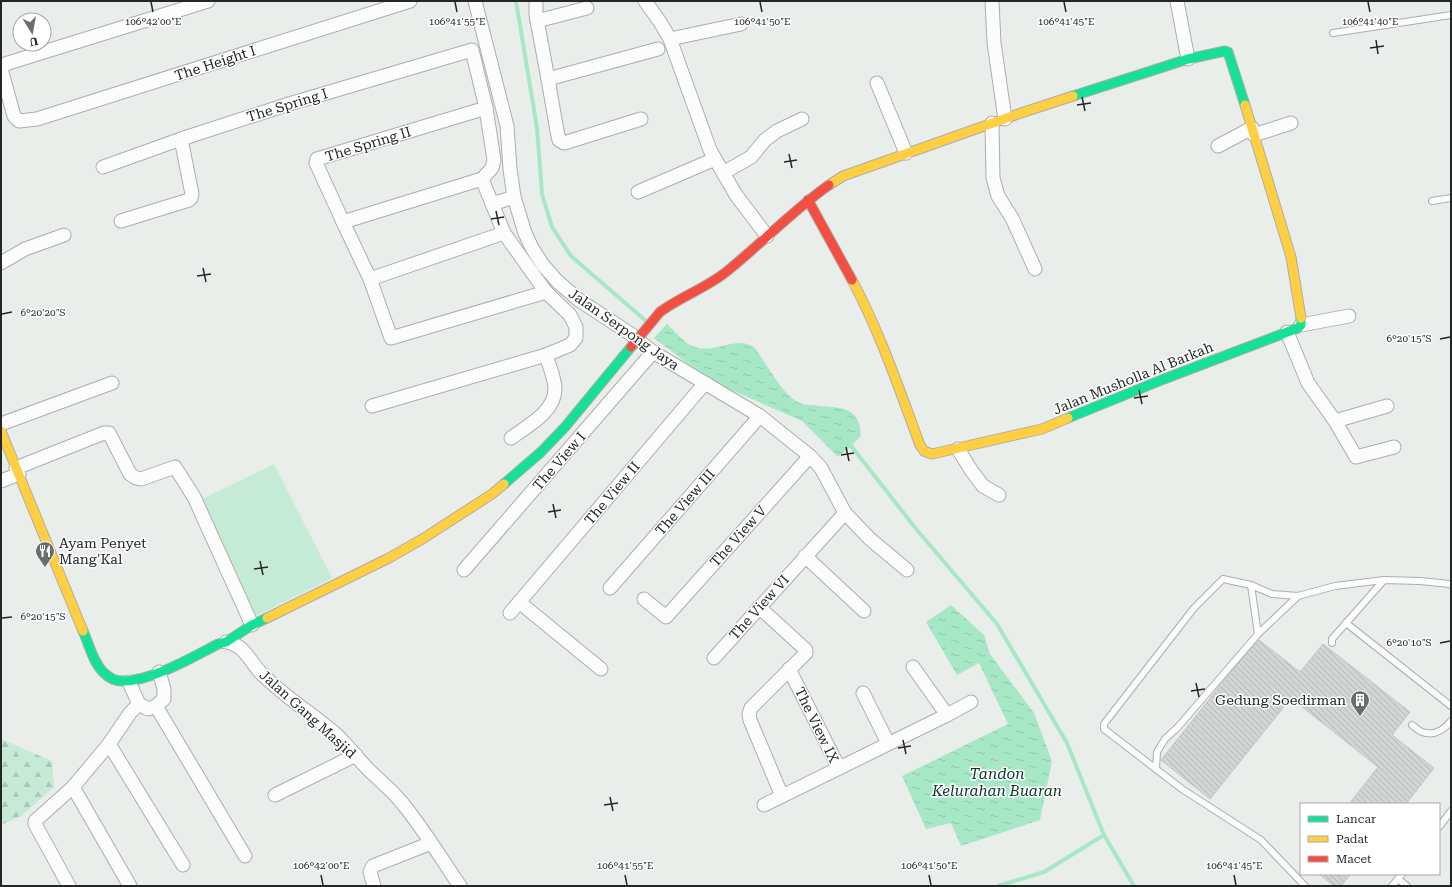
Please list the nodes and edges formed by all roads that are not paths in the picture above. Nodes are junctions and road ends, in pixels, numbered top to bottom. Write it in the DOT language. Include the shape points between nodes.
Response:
graph roads {
  1 [pos="208,1"];
  2 [pos="410,1"];
  3 [pos="475,1"];
  4 [pos="536,1"];
  5 [pos="645,1"];
  6 [pos="992,1"];
  7 [pos="1177,1"];
  8 [pos="174,6"];
  9 [pos="587,8"];
  10 [pos="1451,15"];
  11 [pos="537,21"];
  12 [pos="742,24"];
  13 [pos="1333,33"];
  14 [pos="670,39"];
  15 [pos="658,50"];
  16 [pos="1188,59"];
  17 [pos="548,79"];
  18 [pos="877,83"];
  19 [pos="486,108"];
  20 [pos="640,119"];
  21 [pos="802,119"];
  22 [pos="1005,119"];
  23 [pos="992,123"];
  24 [pos="1291,123"];
  25 [pos="1253,132"];
  26 [pos="181,139"];
  27 [pos="1218,146"];
  28 [pos="906,153"];
  29 [pos="715,158"];
  30 [pos="104,167"];
  31 [pos="723,173"];
  32 [pos="482,180"];
  33 [pos="638,192"];
  34 [pos="514,197"];
  35 [pos="1451,198"];
  36 [pos="808,200"];
  37 [pos="1432,201"];
  38 [pos="492,204"];
  39 [pos="122,221"];
  40 [pos="343,222"];
  41 [pos="504,233"];
  42 [pos="64,235"];
  43 [pos="767,236"];
  44 [pos="1,263"];
  45 [pos="1035,270"];
  46 [pos="370,279"];
  47 [pos="546,292"];
  48 [pos="1349,316"];
  49 [pos="1301,324"];
  50 [pos="1287,332"];
  51 [pos="653,352"];
  52 [pos="546,356"];
  53 [pos="112,383"];
  54 [pos="705,383"];
  55 [pos="372,406"];
  56 [pos="1387,406"];
  57 [pos="760,416"];
  58 [pos="1335,421"];
  59 [pos="1,424"];
  60 [pos="1,431"];
  61 [pos="511,438"];
  62 [pos="1394,447"];
  63 [pos="958,449"];
  64 [pos="810,456"];
  65 [pos="18,471"];
  66 [pos="1,482"];
  67 [pos="999,495"];
  68 [pos="845,513"];
  69 [pos="805,556"];
  70 [pos="464,570"];
  71 [pos="907,570"];
  72 [pos="1384,580"];
  73 [pos="1451,584"];
  74 [pos="1251,585"];
  75 [pos="610,588"];
  76 [pos="1298,596"];
  77 [pos="644,599"];
  78 [pos="519,602"];
  79 [pos="759,607"];
  80 [pos="864,611"];
  81 [pos="510,613"];
  82 [pos="1346,623"];
  83 [pos="252,625"];
  84 [pos="1258,634"];
  85 [pos="226,642"];
  86 [pos="1332,643"];
  87 [pos="714,658"];
  88 [pos="913,667"];
  89 [pos="601,669"];
  90 [pos="789,669"];
  91 [pos="159,672"];
  92 [pos="128,682"];
  93 [pos="863,693"];
  94 [pos="971,702"];
  95 [pos="139,704"];
  96 [pos="156,706"];
  97 [pos="1451,706"];
  98 [pos="947,715"];
  99 [pos="1451,721"];
  100 [pos="1412,725"];
  101 [pos="888,743"];
  102 [pos="109,744"];
  103 [pos="356,756"];
  104 [pos="839,768"];
  105 [pos="1156,769"];
  106 [pos="73,787"];
  107 [pos="275,795"];
  108 [pos="782,796"];
  109 [pos="764,805"];
  110 [pos="1451,811"];
  111 [pos="1440,826"];
  112 [pos="431,843"];
  113 [pos="245,856"];
  114 [pos="183,865"];
  115 [pos="1401,875"];
  116 [pos="1398,880"];
  117 [pos="70,886"];
  118 [pos="130,886"];
  119 [pos="374,886"];
  120 [pos="460,886"];
  121 [pos="1305,886"];
  122 [pos="1392,886"];
  123 [pos="1407,886"];
  1 -- 8 [label="street"];
  2 -- 8 [label="street, The Height I" via="37,119 19,121 14,116 1,69 5,64"];
  3 -- 34 [label="street, Jalan Serpong Jaya" via="507,126"];
  4 -- 11 [label="street"];
  5 -- 14 [label="street"];
  6 -- 22 [label="street" via="994,43"];
  7 -- 16 [label="street"];
  9 -- 11 [label="street"];
  10 -- 13 [label="lane"];
  11 -- 17 [label="street"];
  12 -- 14 [label="street"];
  14 -- 29 [label="street"];
  15 -- 17 [label="street"];
  16 -- 22 [label="street"];
  16 -- 25 [label="street" via="1228,52"];
  17 -- 20 [label="street" via="557,131 564,143"];
  18 -- 28 [label="street"];
  19 -- 26 [label="street, The Spring I" via="472,50"];
  19 -- 32 [label="street" via="494,160 492,168"];
  19 -- 40 [label="street, The Spring II" via="317,159 316,163"];
  21 -- 31 [label="street" via="777,131 765,140 751,157"];
  22 -- 23 [label="street"];
  23 -- 28 [label="street"];
  23 -- 45 [label="street" via="993,178 998,196 1012,218"];
  24 -- 25 [label="street"];
  25 -- 27 [label="street"];
  25 -- 49 [label="street" via="1290,257"];
  26 -- 30 [label="street, The Spring I"];
  26 -- 39 [label="street" via="191,198"];
  28 -- 36 [label="street" via="844,176"];
  29 -- 31 [label="street"];
  29 -- 33 [label="street"];
  31 -- 43 [label="street"];
  32 -- 38 [label="street"];
  32 -- 40 [label="street"];
  34 -- 38 [label="street"];
  34 -- 51 [label="street, Jalan Serpong Jaya" via="532,248 556,281"];
  35 -- 37 [label="lane"];
  36 -- 43 [label="street"];
  36 -- 63 [label="street, Jalan Musholla Al Barkah" via="868,310 920,445 924,451 932,454"];
  38 -- 41 [label="street"];
  40 -- 46 [label="street"];
  41 -- 46 [label="street"];
  41 -- 47 [label="street"];
  42 -- 44 [label="street" via="25,249"];
  43 -- 83 [label="street, bridge" via="725,273 660,312 565,426 492,494 389,558"];
  46 -- 47 [label="street" via="391,338"];
  47 -- 52 [label="street" via="570,315 576,327 576,338 570,345"];
  48 -- 49 [label="street"];
  49 -- 50 [label="street, Jalan Musholla Al Barkah"];
  50 -- 58 [label="street" via="1308,383"];
  50 -- 63 [label="street, Jalan Musholla Al Barkah" via="1042,429"];
  51 -- 54 [label="street, Jalan Serpong Jaya"];
  51 -- 70 [label="street, The View I"];
  52 -- 55 [label="street"];
  52 -- 61 [label="street" via="554,379 553,397 544,414"];
  53 -- 59 [label="street"];
  54 -- 57 [label="street, Jalan Serpong Jaya"];
  54 -- 78 [label="street, The View II"];
  56 -- 58 [label="street"];
  57 -- 64 [label="street, Jalan Serpong Jaya"];
  57 -- 75 [label="street, The View III"];
  58 -- 62 [label="street" via="1356,457"];
  60 -- 65 [label="street"];
  63 -- 67 [label="street" via="983,486"];
  64 -- 68 [label="street, Jalan Serpong Jaya" via="821,468"];
  64 -- 77 [label="street, The View V" via="666,617"];
  65 -- 66 [label="street"];
  65 -- 83 [label="street" via="109,433 130,474 136,478 141,479 175,467 194,497"];
  65 -- 92 [label="street" via="98,666 111,678"];
  68 -- 69 [label="street, The View VI"];
  68 -- 71 [label="street, Jalan Serpong Jaya" via="870,539"];
  69 -- 79 [label="street, The View VI"];
  69 -- 80 [label="street"];
  72 -- 73 [label="lane"];
  72 -- 76 [label="lane" via="1335,586"];
  72 -- 82 [label="lane"];
  74 -- 76 [label="lane" via="1272,594"];
  74 -- 84 [label="lane"];
  74 -- 105 [label="lane" via="1226,579 1221,581 1194,608 1104,724 1104,729"];
  76 -- 84 [label="lane"];
  78 -- 81 [label="street, The View II"];
  78 -- 89 [label="street"];
  79 -- 87 [label="street, The View VI"];
  79 -- 90 [label="street, The View IX" via="805,648 806,653"];
  82 -- 86 [label="lane" via="1332,639"];
  82 -- 97 [label="lane"];
  83 -- 85 [label="street"];
  84 -- 105 [label="lane" via="1165,739 1157,752"];
  85 -- 91 [label="street"];
  85 -- 103 [label="street, Jalan Gang Masjid" via="242,649 262,674 326,726"];
  88 -- 98 [label="street"];
  90 -- 104 [label="street, The View IX"];
  90 -- 108 [label="street, The View IX" via="751,708 749,714"];
  91 -- 92 [label="street"];
  91 -- 96 [label="street" via="164,699"];
  92 -- 95 [label="street"];
  93 -- 101 [label="street"];
  94 -- 98 [label="street"];
  95 -- 96 [label="street" via="148,708"];
  95 -- 102 [label="street"];
  96 -- 113 [label="street"];
  98 -- 101 [label="street"];
  99 -- 100 [label="lane" via="1438,732 1422,732"];
  101 -- 104 [label="street"];
  102 -- 106 [label="street"];
  102 -- 114 [label="street"];
  103 -- 107 [label="street"];
  103 -- 112 [label="street, Jalan Gang Masjid" via="402,802"];
  104 -- 108 [label="street, The View IX"];
  105 -- 121 [label="lane" via="1182,789 1261,840"];
  106 -- 117 [label="street" via="35,821"];
  106 -- 118 [label="street"];
  108 -- 109 [label="street, The View IX"];
  110 -- 111 [label="lane"];
  112 -- 119 [label="street" via="371,868"];
  112 -- 120 [label="street, Jalan Gang Masjid"];
  115 -- 116 [label="lane"];
  116 -- 122 [label="lane"];
  116 -- 123 [label="lane"];
}
